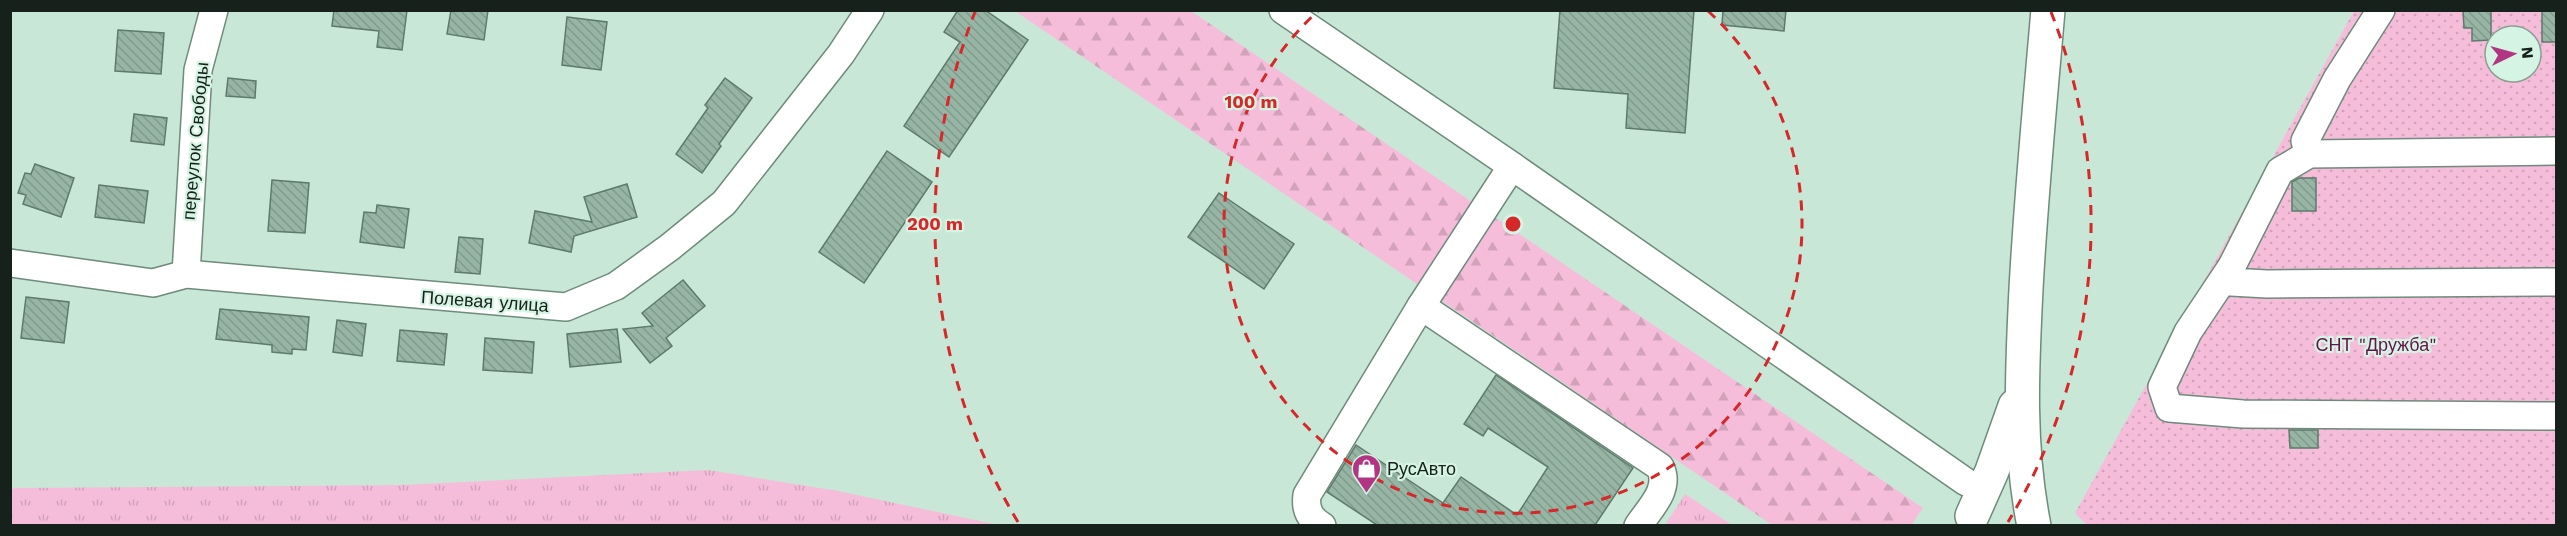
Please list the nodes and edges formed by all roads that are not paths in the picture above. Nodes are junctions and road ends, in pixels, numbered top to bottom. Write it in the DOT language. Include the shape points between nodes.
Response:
graph roads {
  1 [pos="214,10"];
  2 [pos="870,10"];
  3 [pos="1283,10"];
  4 [pos="2048,10"];
  5 [pos="2381,10"];
  6 [pos="2556,151"];
  7 [pos="2309,154"];
  8 [pos="1512,166"];
  9 [pos="10,263"];
  10 [pos="2232,266"];
  11 [pos="186,274"];
  12 [pos="2556,282"];
  13 [pos="1421,306"];
  14 [pos="2020,390"];
  15 [pos="2556,416"];
  16 [pos="1966,482"];
  17 [pos="1968,521"];
  18 [pos="2037,521"];
  19 [pos="1322,525"];
  20 [pos="1638,525"];
  1 -- 11 [label="street, переулок Свободы" via="198,70"];
  2 -- 11 [label="street, Полевая улица" via="841,54 724,203 616,286 566,307"];
  3 -- 8 [label="street"];
  4 -- 14 [label="main road"];
  5 -- 7 [label="street" via="2337,79 2305,141"];
  6 -- 7 [label="street"];
  7 -- 10 [label="street" via="2280,171"];
  8 -- 13 [label="street"];
  8 -- 16 [label="street"];
  9 -- 11 [label="street, Полевая улица" via="153,283"];
  10 -- 12 [label="street" via="2231,282 2266,284"];
  10 -- 15 [label="street" via="2188,332 2162,387 2169,408 2243,414"];
  13 -- 19 [label="street" via="1307,495 1308,513"];
  13 -- 20 [label="street" via="1660,467 1664,485"];
  14 -- 17 [label="main road" via="1992,471"];
  14 -- 18 [label="main road" via="2024,459"];
  17 -- 18 [label="main road" via="1995,503 2015,504"];
}
